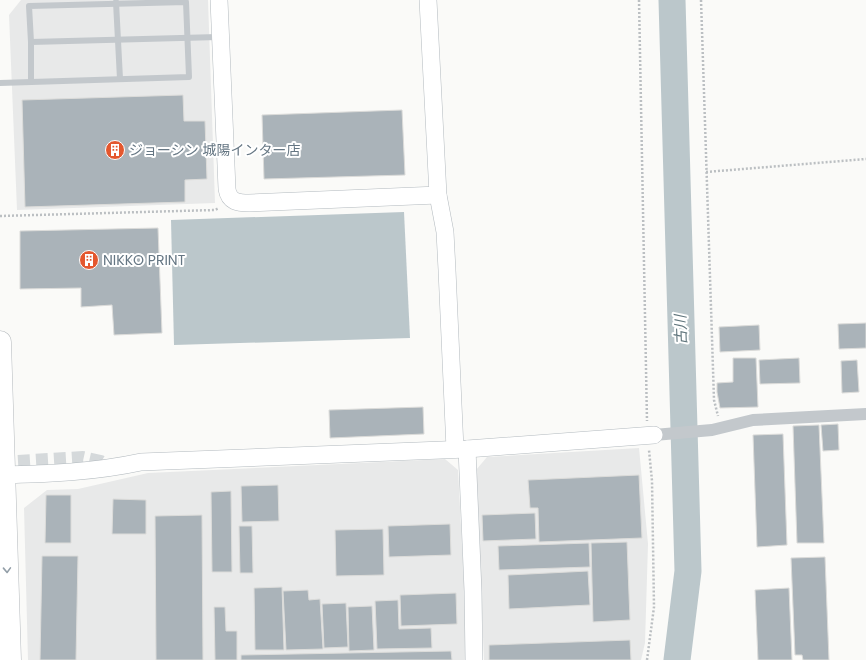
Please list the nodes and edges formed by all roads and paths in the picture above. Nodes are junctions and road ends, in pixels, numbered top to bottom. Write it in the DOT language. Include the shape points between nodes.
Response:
graph roads {
  1 [pos="219,0"];
  2 [pos="428,0"];
  3 [pos="639,0"];
  4 [pos="701,0"];
  5 [pos="116,2"];
  6 [pos="220,37"];
  7 [pos="188,38"];
  8 [pos="118,40"];
  9 [pos="30,42"];
  10 [pos="120,79"];
  11 [pos="31,82"];
  12 [pos="0,83"];
  13 [pos="866,159"];
  14 [pos="706,172"];
  15 [pos="438,195"];
  16 [pos="234,201"];
  17 [pos="0,216"];
  18 [pos="0,342"];
  19 [pos="866,414"];
  20 [pos="717,429"];
  21 [pos="650,436"];
  22 [pos="461,449"];
  23 [pos="2,475"];
  24 [pos="10,660"];
  25 [pos="474,660"];
  26 [pos="647,660"];
  1 -- 6 [label="street"];
  2 -- 15 [label="street"];
  3 -- 21 [label="path"];
  4 -- 14 [label="path"];
  5 -- 7 [label="lane" via="186,2"];
  5 -- 8 [label="lane"];
  5 -- 9 [label="lane" via="29,6"];
  6 -- 7 [label="lane"];
  6 -- 16 [label="street" via="227,190"];
  7 -- 8 [label="lane"];
  7 -- 10 [label="lane" via="189,77"];
  8 -- 9 [label="lane"];
  8 -- 10 [label="lane"];
  9 -- 11 [label="lane"];
  10 -- 11 [label="lane"];
  11 -- 12 [label="lane"];
  13 -- 14 [label="path"];
  14 -- 20 [label="path"];
  15 -- 16 [label="street" via="249,203"];
  15 -- 22 [label="street" via="445,232"];
  16 -- 17 [label="path" via="215,210"];
  18 -- 23 [label="highway"];
  19 -- 20 [label="street" via="753,420"];
  20 -- 21 [label="street"];
  21 -- 22 [label="street"];
  21 -- 26 [label="path" via="654,606"];
  22 -- 23 [label="street" via="141,462 76,472"];
  22 -- 25 [label="street" via="473,591"];
  23 -- 24 [label="highway, one-way"];
}
